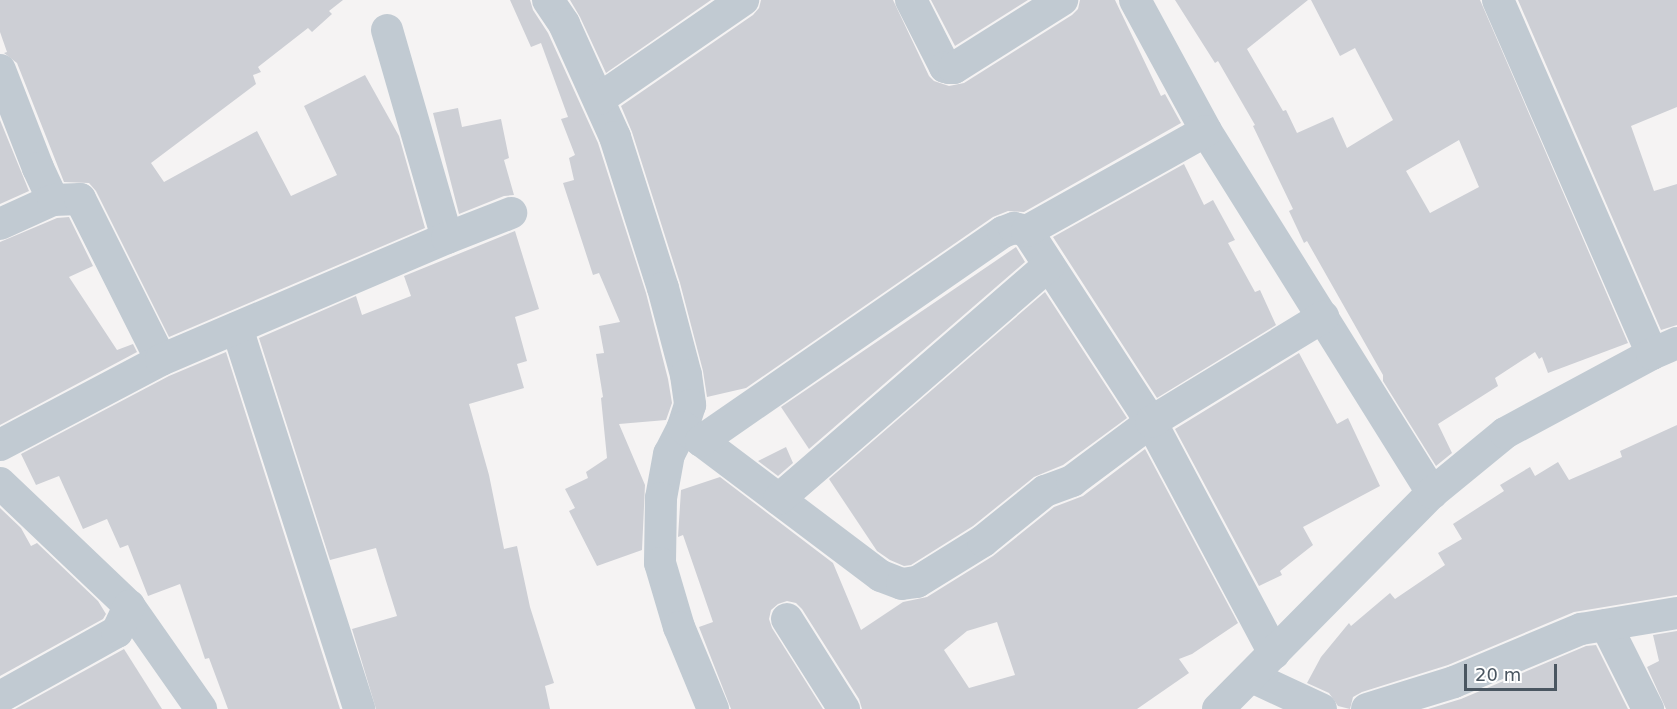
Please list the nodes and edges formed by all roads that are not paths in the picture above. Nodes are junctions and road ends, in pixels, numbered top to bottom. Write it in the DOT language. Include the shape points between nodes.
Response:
graph roads {
  1 [pos="548,0"];
  2 [pos="743,0"];
  3 [pos="911,0"];
  4 [pos="1062,0"];
  5 [pos="1135,0"];
  6 [pos="1498,0"];
  7 [pos="387,30"];
  8 [pos="0,70"];
  9 [pos="598,99"];
  10 [pos="1206,131"];
  11 [pos="53,200"];
  12 [pos="511,213"];
  13 [pos="0,224"];
  14 [pos="1027,231"];
  15 [pos="447,238"];
  16 [pos="1049,265"];
  17 [pos="1323,317"];
  18 [pos="237,328"];
  19 [pos="1665,348"];
  20 [pos="162,360"];
  21 [pos="1152,422"];
  22 [pos="692,434"];
  23 [pos="0,445"];
  24 [pos="0,483"];
  25 [pos="1432,493"];
  26 [pos="779,499"];
  27 [pos="129,606"];
  28 [pos="1677,613"];
  29 [pos="787,619"];
  30 [pos="1606,625"];
  31 [pos="1274,653"];
  32 [pos="1252,677"];
  33 [pos="0,697"];
  34 [pos="703,706"];
  35 [pos="201,709"];
  36 [pos="359,709"];
  37 [pos="844,709"];
  38 [pos="1218,709"];
  39 [pos="1321,709"];
  40 [pos="1367,709"];
  41 [pos="1648,709"];
  1 -- 9 [label="street" via="564,24"];
  2 -- 9 [label="street"];
  3 -- 4 [label="street" via="945,67 949,68"];
  5 -- 10 [label="street"];
  6 -- 19 [label="street"];
  7 -- 15 [label="street"];
  8 -- 11 [label="street"];
  9 -- 22 [label="street" via="619,148 663,288 686,375"];
  10 -- 14 [label="street"];
  10 -- 17 [label="street"];
  11 -- 13 [label="street"];
  11 -- 20 [label="street" via="80,199"];
  12 -- 15 [label="street"];
  14 -- 16 [label="street"];
  14 -- 22 [label="street" via="1014,228 1003,232"];
  15 -- 18 [label="street"];
  16 -- 21 [label="street"];
  16 -- 26 [label="street"];
  17 -- 21 [label="street"];
  17 -- 25 [label="street"];
  18 -- 20 [label="street"];
  18 -- 36 [label="street"];
  19 -- 25 [label="street" via="1505,433"];
  20 -- 23 [label="street"];
  21 -- 26 [label="street" via="1071,481 1045,490 983,541 917,582 902,584 881,576"];
  21 -- 31 [label="street"];
  22 -- 26 [label="street"];
  22 -- 34 [label="street" via="669,454 661,498 660,563"];
  24 -- 27 [label="street"];
  25 -- 31 [label="street"];
  27 -- 33 [label="street" via="117,632"];
  27 -- 35 [label="street"];
  28 -- 30 [label="street"];
  29 -- 37 [label="street"];
  30 -- 40 [label="street" via="1564,635 1454,682"];
  30 -- 41 [label="street"];
  31 -- 32 [label="street"];
  32 -- 38 [label="street"];
  32 -- 39 [label="street"];
}
